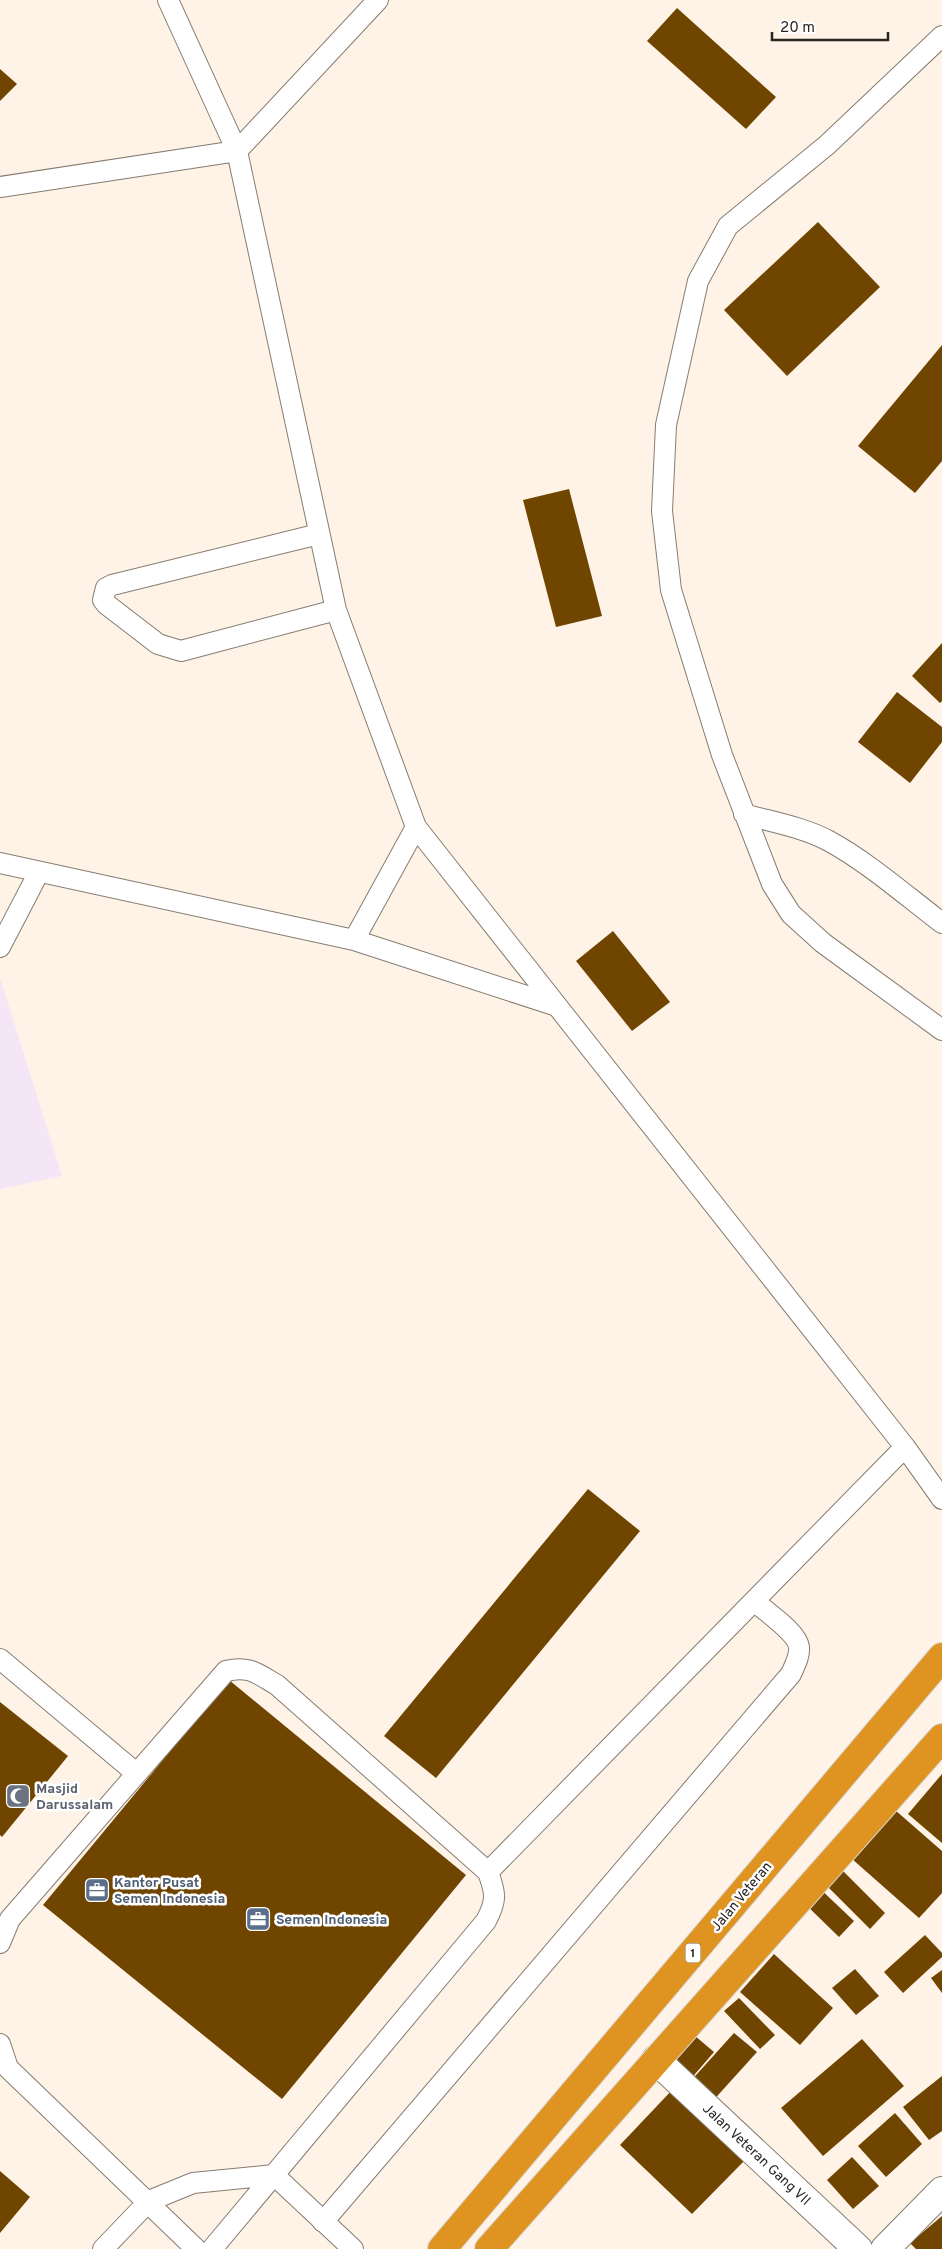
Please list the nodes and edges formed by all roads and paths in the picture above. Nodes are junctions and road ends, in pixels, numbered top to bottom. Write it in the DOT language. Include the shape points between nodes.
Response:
graph roads {
  1 [pos="168,0"];
  2 [pos="378,0"];
  3 [pos="942,36"];
  4 [pos="237,151"];
  5 [pos="0,187"];
  6 [pos="319,534"];
  7 [pos="336,610"];
  8 [pos="744,814"];
  9 [pos="416,827"];
  10 [pos="0,863"];
  11 [pos="39,872"];
  12 [pos="942,922"];
  13 [pos="354,940"];
  14 [pos="0,946"];
  15 [pos="557,1006"];
  16 [pos="942,1030"];
  17 [pos="905,1447"];
  18 [pos="942,1499"];
  19 [pos="754,1601"];
  20 [pos="942,1657"];
  21 [pos="0,1660"];
  22 [pos="942,1738"];
  23 [pos="136,1773"];
  24 [pos="488,1872"];
  25 [pos="0,1943"];
  26 [pos="0,2044"];
  27 [pos="656,2060"];
  28 [pos="274,2175"];
  29 [pos="942,2191"];
  30 [pos="148,2201"];
  31 [pos="323,2222"];
  32 [pos="103,2249"];
  33 [pos="196,2249"];
  34 [pos="212,2249"];
  35 [pos="352,2249"];
  36 [pos="442,2249"];
  37 [pos="489,2249"];
  38 [pos="858,2249"];
  39 [pos="885,2249"];
  1 -- 4 [label="lane"];
  2 -- 4 [label="lane"];
  3 -- 8 [label="lane" via="827,145 728,226 698,281 666,425 662,511 671,590 722,755"];
  4 -- 5 [label="lane"];
  4 -- 6 [label="lane"];
  6 -- 7 [label="lane"];
  6 -- 7 [label="lane" via="112,585 106,588 104,600 158,644 181,651"];
  7 -- 9 [label="lane"];
  8 -- 12 [label="lane" via="828,841"];
  8 -- 16 [label="lane" via="772,884 791,914 823,943"];
  9 -- 13 [label="lane"];
  9 -- 15 [label="lane"];
  10 -- 11 [label="lane"];
  11 -- 13 [label="lane"];
  11 -- 14 [label="lane"];
  13 -- 15 [label="lane"];
  15 -- 17 [label="lane"];
  17 -- 18 [label="lane"];
  17 -- 19 [label="lane"];
  19 -- 24 [label="lane"];
  19 -- 31 [label="lane" via="797,1640 798,1660 791,1674"];
  20 -- 36 [label="highway, Jalan Veteran / 1"];
  21 -- 23 [label="lane"];
  22 -- 27 [label="highway"];
  23 -- 24 [label="lane" via="226,1671 249,1669 277,1685"];
  23 -- 25 [label="lane" via="10,1919"];
  24 -- 28 [label="lane" via="495,1894 494,1905 486,1921"];
  26 -- 30 [label="lane" via="8,2068"];
  27 -- 37 [label="highway"];
  27 -- 38 [label="street, Jalan Veteran Gang VII"];
  28 -- 30 [label="lane" via="193,2183"];
  28 -- 31 [label="lane"];
  28 -- 34 [label="lane"];
  29 -- 39 [label="street"];
  30 -- 32 [label="lane"];
  30 -- 33 [label="lane"];
  31 -- 35 [label="lane"];
}
